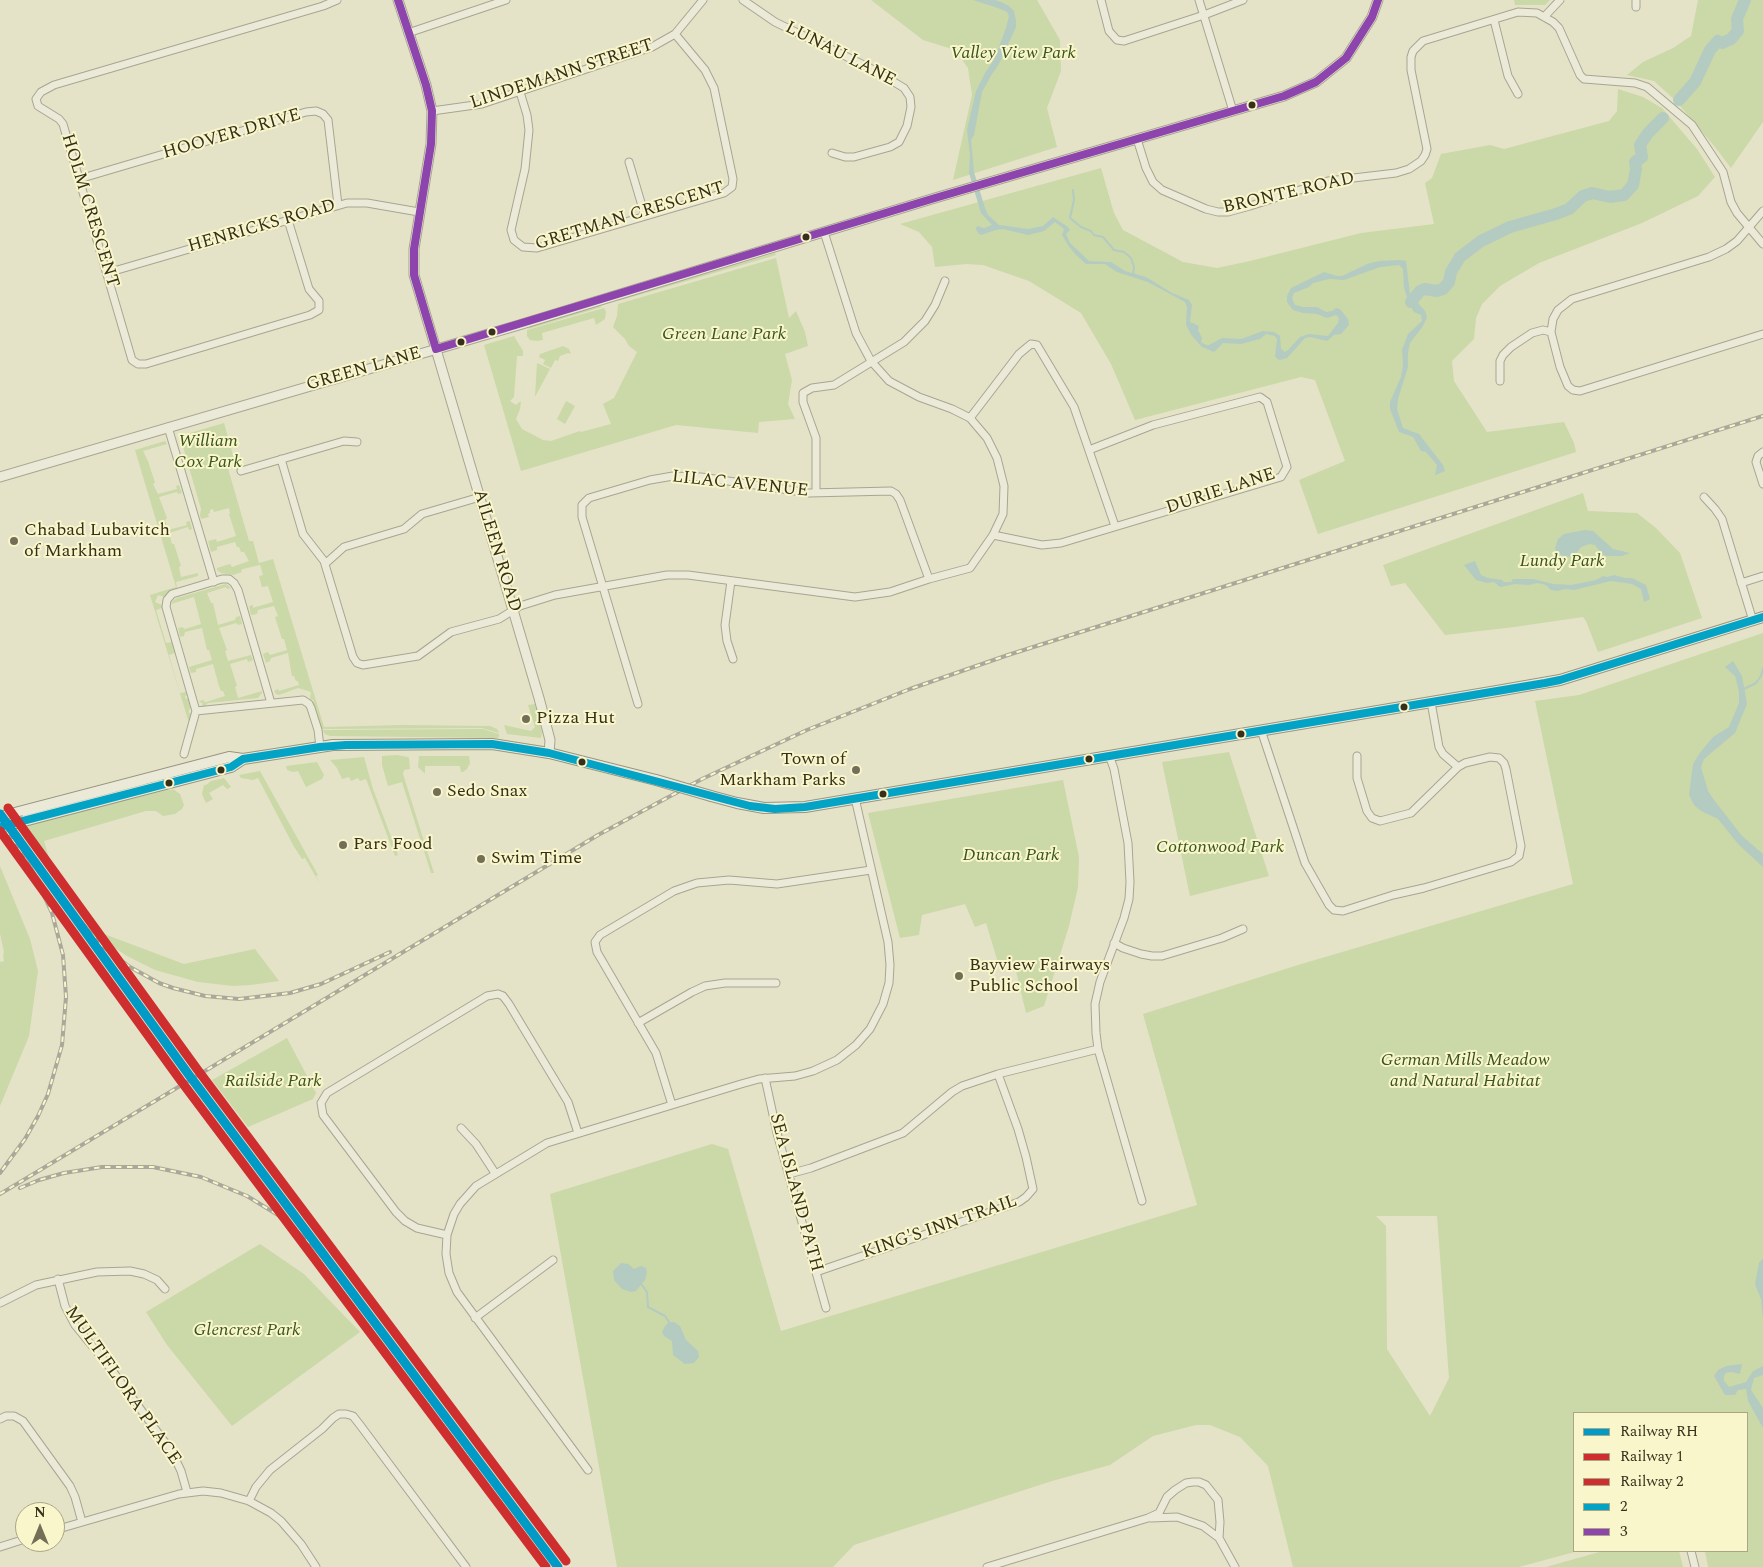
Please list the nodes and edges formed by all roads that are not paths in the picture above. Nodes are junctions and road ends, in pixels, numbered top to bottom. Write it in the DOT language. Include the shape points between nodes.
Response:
graph roads {
  1 [pos="337,0"];
  2 [pos="398,0"];
  3 [pos="506,0"];
  4 [pos="702,0"];
  5 [pos="743,0"];
  6 [pos="1100,0"];
  7 [pos="1199,0"];
  8 [pos="1243,0"];
  9 [pos="1378,0"];
  10 [pos="1560,0"];
  11 [pos="1204,15"];
  12 [pos="1544,16"];
  13 [pos="1494,20"];
  14 [pos="408,32"];
  15 [pos="675,34"];
  16 [pos="520,92"];
  17 [pos="1518,94"];
  18 [pos="432,111"];
  19 [pos="1233,111"];
  20 [pos="1137,139"];
  21 [pos="832,153"];
  22 [pos="629,162"];
  23 [pos="79,179"];
  24 [pos="338,205"];
  25 [pos="1763,211"];
  26 [pos="419,212"];
  27 [pos="645,216"];
  28 [pos="288,220"];
  29 [pos="1748,228"];
  30 [pos="824,232"];
  31 [pos="1763,244"];
  32 [pos="107,273"];
  33 [pos="945,281"];
  34 [pos="1551,332"];
  35 [pos="1763,334"];
  36 [pos="436,349"];
  37 [pos="871,361"];
  38 [pos="1500,381"];
  39 [pos="970,418"];
  40 [pos="168,426"];
  41 [pos="357,442"];
  42 [pos="1089,450"];
  43 [pos="1763,452"];
  44 [pos="281,459"];
  45 [pos="241,471"];
  46 [pos="0,477"];
  47 [pos="1763,484"];
  48 [pos="816,493"];
  49 [pos="480,497"];
  50 [pos="1704,497"];
  51 [pos="1115,526"];
  52 [pos="993,535"];
  53 [pos="325,564"];
  54 [pos="1763,576"];
  55 [pos="929,579"];
  56 [pos="731,581"];
  57 [pos="214,582"];
  58 [pos="1741,583"];
  59 [pos="603,586"];
  60 [pos="514,610"];
  61 [pos="1758,619"];
  62 [pos="733,659"];
  63 [pos="1431,702"];
  64 [pos="272,703"];
  65 [pos="638,704"];
  66 [pos="196,711"];
  67 [pos="1261,730"];
  68 [pos="320,747"];
  69 [pos="184,754"];
  70 [pos="549,754"];
  71 [pos="1110,755"];
  72 [pos="1357,756"];
  73 [pos="1458,767"];
  74 [pos="855,798"];
  75 [pos="24,816"];
  76 [pos="0,817"];
  77 [pos="0,827"];
  78 [pos="871,870"];
  79 [pos="1243,929"];
  80 [pos="1114,943"];
  81 [pos="776,982"];
  82 [pos="638,1023"];
  83 [pos="1098,1049"];
  84 [pos="998,1074"];
  85 [pos="765,1078"];
  86 [pos="672,1105"];
  87 [pos="461,1128"];
  88 [pos="578,1133"];
  89 [pos="495,1173"];
  90 [pos="789,1174"];
  91 [pos="1142,1201"];
  92 [pos="447,1235"];
  93 [pos="553,1260"];
  94 [pos="816,1272"];
  95 [pos="58,1279"];
  96 [pos="165,1289"];
  97 [pos="0,1302"];
  98 [pos="826,1308"];
  99 [pos="475,1318"];
  100 [pos="0,1419"];
  101 [pos="588,1470"];
  102 [pos="187,1492"];
  103 [pos="249,1501"];
  104 [pos="1148,1518"];
  105 [pos="82,1522"];
  106 [pos="65,1527"];
  107 [pos="1219,1538"];
  108 [pos="15,1543"];
  109 [pos="0,1547"];
  110 [pos="1691,1552"];
  111 [pos="316,1567"];
  112 [pos="466,1567"];
  113 [pos="987,1567"];
  114 [pos="1235,1567"];
  115 [pos="1694,1567"];
  1 -- 23 [label="street, HOLM CRESCENT" via="54,85 41,92 36,99 38,106 63,124"];
  2 -- 14 [label="street, AILEEN ROAD"];
  3 -- 14 [label="street"];
  4 -- 15 [label="street, LINDEMANN STREET"];
  5 -- 21 [label="street, LUNAU LANE" via="775,22 874,70 904,88 910,97 907,126 899,142 854,157"];
  6 -- 11 [label="street" via="1109,31 1117,40 1124,41"];
  7 -- 11 [label="street"];
  8 -- 11 [label="street"];
  9 -- 19 [label="street, GREEN LANE" via="1372,18 1346,58 1316,82 1284,96"];
  10 -- 12 [label="street"];
  11 -- 19 [label="street"];
  12 -- 13 [label="street, BRONTE ROAD" via="1518,12"];
  12 -- 29 [label="street" via="1559,28 1584,79 1647,87 1692,125 1723,172 1731,202"];
  13 -- 17 [label="street" via="1508,76"];
  13 -- 20 [label="street, BRONTE ROAD" via="1424,42 1413,51 1411,70 1427,149 1421,161 1410,169 1328,181 1250,206 1218,212 1162,190 1153,182"];
  14 -- 18 [label="street, AILEEN ROAD"];
  15 -- 16 [label="street, LINDEMANN STREET" via="652,48"];
  15 -- 27 [label="street, GRETMAN CRESCENT" via="702,65 712,83 733,182 730,190 724,193"];
  16 -- 18 [label="street, LINDEMANN STREET" via="475,106"];
  16 -- 27 [label="street, GRETMAN CRESCENT" via="529,130 525,169 512,227 517,243 534,248"];
  18 -- 26 [label="street, AILEEN ROAD" via="432,138"];
  19 -- 20 [label="street, GREEN LANE"];
  20 -- 30 [label="street, GREEN LANE"];
  22 -- 27 [label="street"];
  23 -- 24 [label="street, HOOVER DRIVE" via="316,111 328,120"];
  23 -- 32 [label="street, HOLM CRESCENT"];
  24 -- 26 [label="street, HENRICKS ROAD" via="367,203"];
  24 -- 28 [label="street, HENRICKS ROAD"];
  25 -- 29 [label="street"];
  26 -- 36 [label="street, AILEEN ROAD" via="414,275"];
  28 -- 32 [label="street, HENRICKS ROAD"];
  28 -- 32 [label="street, HOLM CRESCENT" via="309,289 318,301 315,314 146,364 132,360"];
  29 -- 31 [label="street"];
  29 -- 34 [label="street" via="1726,249 1709,257 1572,299 1558,310"];
  30 -- 36 [label="street, GREEN LANE"];
  30 -- 37 [label="street" via="856,333"];
  33 -- 37 [label="street" via="924,321 904,342"];
  34 -- 35 [label="street" via="1568,386 1580,391"];
  34 -- 38 [label="street" via="1532,333 1511,347 1500,361"];
  36 -- 40 [label="street, GREEN LANE"];
  36 -- 49 [label="street, AILEEN ROAD"];
  37 -- 39 [label="street" via="889,381"];
  37 -- 48 [label="street" via="834,385 812,388 804,393 803,402 816,438"];
  39 -- 42 [label="street" via="1019,354 1032,344 1037,345 1074,407"];
  39 -- 52 [label="street" via="994,451 1004,486 1003,514"];
  40 -- 46 [label="street, GREEN LANE"];
  40 -- 57 [label="street"];
  41 -- 44 [label="street" via="344,440"];
  42 -- 51 [label="street"];
  42 -- 51 [label="street, DURIE LANE" via="1153,425 1260,397 1267,402 1287,467 1281,477"];
  43 -- 47 [label="street" via="1756,462"];
  44 -- 45 [label="street"];
  44 -- 53 [label="street" via="303,534"];
  48 -- 55 [label="street, LILAC AVENUE" via="887,491 896,494"];
  48 -- 59 [label="street, LILAC AVENUE" via="673,476 589,498 582,505 581,514"];
  49 -- 53 [label="street" via="422,514 404,529 344,547"];
  49 -- 60 [label="street, AILEEN ROAD"];
  50 -- 58 [label="street" via="1722,519"];
  51 -- 52 [label="street, DURIE LANE" via="1061,543 1042,545"];
  52 -- 55 [label="street" via="970,568"];
  53 -- 60 [label="street" via="354,657 363,666 418,656 451,632 499,619"];
  54 -- 58 [label="street"];
  55 -- 56 [label="street" via="890,592 854,597"];
  56 -- 59 [label="street" via="667,575"];
  56 -- 62 [label="street" via="725,625"];
  57 -- 64 [label="street" via="228,579 237,586"];
  57 -- 66 [label="street" via="172,594 166,602"];
  58 -- 61 [label="street"];
  59 -- 60 [label="street" via="555,595"];
  59 -- 65 [label="street, LILAC AVENUE"];
  60 -- 70 [label="street, AILEEN ROAD" via="550,740"];
  61 -- 63 [label="main road" via="1560,680"];
  63 -- 67 [label="main road"];
  63 -- 73 [label="street" via="1439,747"];
  64 -- 66 [label="street"];
  64 -- 68 [label="street" via="300,700 308,704 318,730"];
  66 -- 69 [label="street"];
  67 -- 71 [label="main road"];
  67 -- 73 [label="street" via="1305,863 1330,906 1338,912 1518,858 1522,846 1504,763 1497,757 1490,757 1468,761"];
  68 -- 70 [label="main road" via="492,744"];
  68 -- 75 [label="main road" via="242,759 231,767"];
  70 -- 74 [label="main road, bridge" via="750,806 775,809 805,807"];
  71 -- 74 [label="main road"];
  71 -- 80 [label="street" via="1128,843 1130,870 1129,899"];
  72 -- 73 [label="street" via="1356,775 1365,804 1370,816 1378,821 1411,813"];
  74 -- 78 [label="street"];
  75 -- 76 [label="main road"];
  75 -- 77 [label="main road, bridge"];
  78 -- 82 [label="street" via="777,884 729,880 697,883 674,891 603,932 595,942 597,952"];
  78 -- 85 [label="street" via="890,958 887,990 876,1018 856,1045 837,1060 803,1074"];
  79 -- 80 [label="street" via="1162,956 1141,954"];
  80 -- 83 [label="street" via="1095,1004"];
  81 -- 82 [label="street" via="705,986"];
  82 -- 86 [label="street" via="656,1053"];
  83 -- 84 [label="street"];
  83 -- 91 [label="street"];
  84 -- 90 [label="street" via="952,1092 903,1133"];
  84 -- 94 [label="street, KING'S INN TRAIL" via="1026,1158 1033,1189 1026,1197"];
  85 -- 86 [label="street"];
  85 -- 90 [label="street, SEA ISLAND PATH"];
  86 -- 88 [label="street"];
  87 -- 89 [label="street"];
  88 -- 89 [label="street" via="547,1143"];
  88 -- 92 [label="street" via="568,1102 509,1004 498,994 487,996 327,1093 321,1103 324,1115 396,1212 417,1228"];
  89 -- 92 [label="street" via="476,1186 460,1204"];
  90 -- 94 [label="street, SEA ISLAND PATH"];
  92 -- 99 [label="street" via="451,1279"];
  93 -- 99 [label="street"];
  94 -- 98 [label="street, SEA ISLAND PATH"];
  95 -- 96 [label="street" via="97,1272 130,1271 157,1280"];
  95 -- 97 [label="street" via="36,1285"];
  95 -- 102 [label="street, MULTIFLORA PLACE" via="65,1306 75,1325 172,1452 182,1471"];
  99 -- 101 [label="street"];
  100 -- 105 [label="street" via="10,1415 23,1421 70,1486"];
  102 -- 103 [label="street" via="221,1493"];
  102 -- 105 [label="street"];
  103 -- 111 [label="street" via="281,1521"];
  103 -- 112 [label="street" via="270,1470 333,1418 339,1414 353,1416"];
  104 -- 107 [label="street" via="1177,1517 1203,1526"];
  104 -- 107 [label="street" via="1159,1513 1167,1497 1180,1486 1199,1482 1206,1485 1218,1500"];
  104 -- 113 [label="street"];
  105 -- 106 [label="street"];
  107 -- 114 [label="street"];
  108 -- 109 [label="street"];
  110 -- 115 [label="street"];
}
